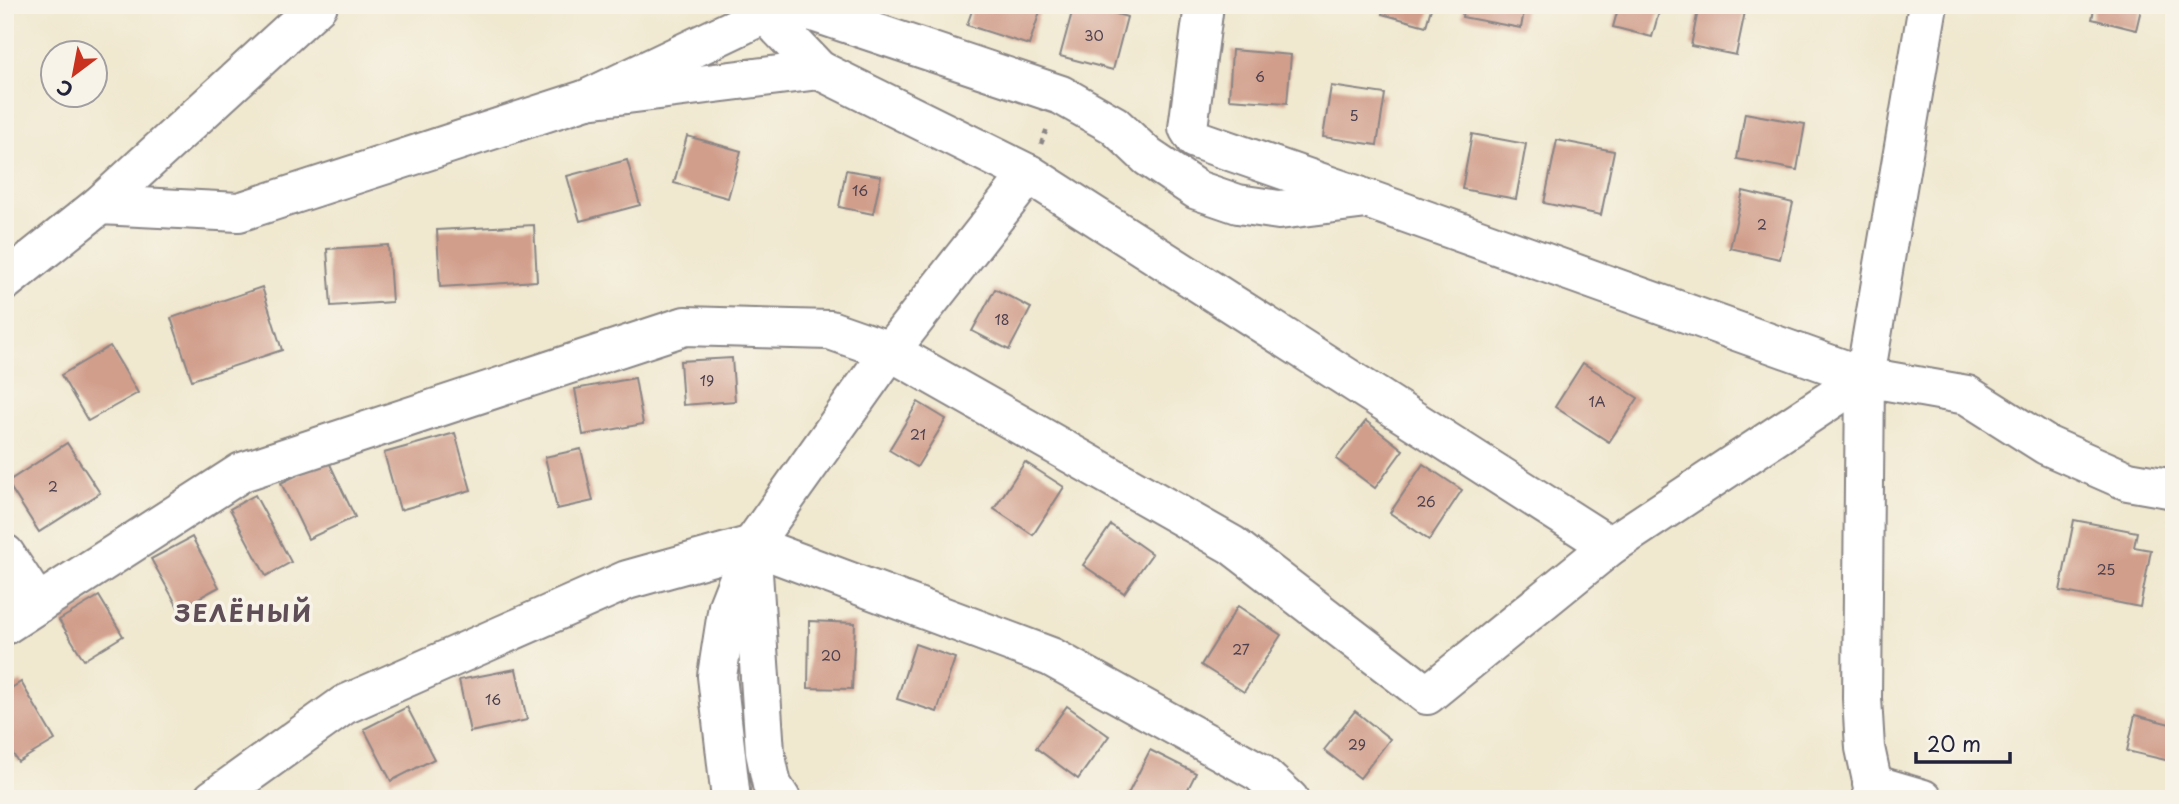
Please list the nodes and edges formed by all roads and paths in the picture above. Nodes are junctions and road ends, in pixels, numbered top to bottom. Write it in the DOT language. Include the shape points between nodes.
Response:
graph roads {
  1 [pos="318,5"];
  2 [pos="1204,5"];
  3 [pos="1928,5"];
  4 [pos="775,8"];
  5 [pos="819,70"];
  6 [pos="1060,95"];
  7 [pos="587,99"];
  8 [pos="1028,174"];
  9 [pos="1367,199"];
  10 [pos="100,205"];
  11 [pos="5,281"];
  12 [pos="890,351"];
  13 [pos="1865,377"];
  14 [pos="2174,489"];
  15 [pos="752,545"];
  16 [pos="1610,546"];
  17 [pos="5,554"];
  18 [pos="38,604"];
  19 [pos="5,625"];
  20 [pos="1874,791"];
  21 [pos="213,799"];
  22 [pos="731,799"];
  23 [pos="780,799"];
  24 [pos="1289,799"];
  25 [pos="1923,799"];
  1 -- 10 [label="street"];
  2 -- 9 [label="street" via="1188,128 1195,139"];
  3 -- 13 [label="street"];
  4 -- 5 [label="street"];
  4 -- 6 [label="street"];
  4 -- 7 [label="street"];
  5 -- 7 [label="street"];
  5 -- 8 [label="street"];
  6 -- 8 [label="path"];
  6 -- 9 [label="street" via="1114,125 1148,157 1197,190 1237,204 1279,211"];
  7 -- 10 [label="street" via="239,212"];
  8 -- 12 [label="street"];
  8 -- 16 [label="street"];
  9 -- 13 [label="street"];
  10 -- 11 [label="street"];
  12 -- 15 [label="street"];
  12 -- 16 [label="street" via="1232,545 1427,695"];
  12 -- 18 [label="street" via="830,330 685,326 242,472"];
  13 -- 14 [label="street" via="1967,395 2046,445 2128,481"];
  13 -- 16 [label="street"];
  13 -- 20 [label="street" via="1862,698"];
  15 -- 21 [label="street" via="627,580 344,705"];
  15 -- 22 [label="street" via="728,606 717,676"];
  15 -- 23 [label="street" via="765,752"];
  15 -- 24 [label="street" via="1051,657 1259,772"];
  17 -- 18 [label="street"];
  18 -- 19 [label="street"];
  20 -- 25 [label="street"];
}
